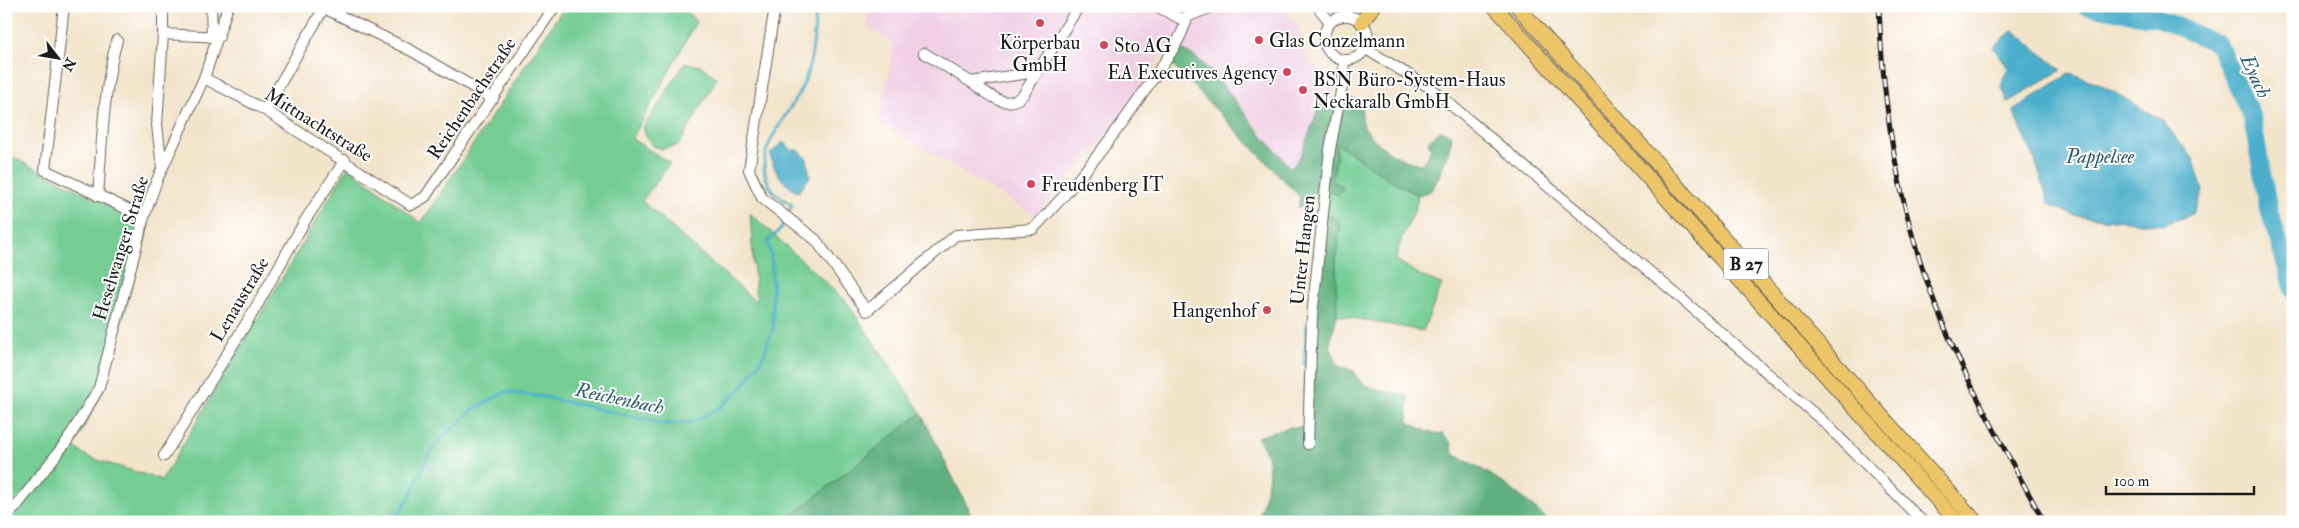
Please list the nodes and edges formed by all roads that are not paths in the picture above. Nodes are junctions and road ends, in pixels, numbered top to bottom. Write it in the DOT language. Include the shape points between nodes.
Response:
graph roads {
  1 [pos="64,6"];
  2 [pos="163,6"];
  3 [pos="211,6"];
  4 [pos="228,6"];
  5 [pos="555,6"];
  6 [pos="775,6"];
  7 [pos="1079,6"];
  8 [pos="1156,6"];
  9 [pos="1209,6"];
  10 [pos="1317,6"];
  11 [pos="1373,6"];
  12 [pos="1517,6"];
  13 [pos="324,7"];
  14 [pos="1494,7"];
  15 [pos="1187,18"];
  16 [pos="1330,22"];
  17 [pos="1362,22"];
  18 [pos="163,34"];
  19 [pos="215,37"];
  20 [pos="117,40"];
  21 [pos="1366,49"];
  22 [pos="924,53"];
  23 [pos="1344,61"];
  24 [pos="1040,68"];
  25 [pos="204,78"];
  26 [pos="971,82"];
  27 [pos="493,99"];
  28 [pos="265,110"];
  29 [pos="345,160"];
  30 [pos="162,168"];
  31 [pos="98,196"];
  32 [pos="412,205"];
  33 [pos="144,217"];
  34 [pos="1308,444"];
  35 [pos="164,456"];
  36 [pos="6,515"];
  37 [pos="1922,522"];
  38 [pos="1957,522"];
  39 [pos="1976,522"];
  1 -- 31 [label="street" via="45,170"];
  2 -- 18 [label="street"];
  3 -- 19 [label="street"];
  4 -- 19 [label="street, Heselwanger Straße"];
  5 -- 27 [label="street, Reichenbachstraße"];
  6 -- 15 [label="street" via="749,170 762,198 816,240 867,311 956,235 1033,229 1073,187 1127,118 1176,44"];
  7 -- 24 [label="street"];
  8 -- 15 [label="street" via="1181,19"];
  9 -- 15 [label="street"];
  10 -- 16 [label="street"];
  11 -- 17 [label="highway"];
  12 -- 39 [label="highway, B 27"];
  13 -- 27 [label="street" via="412,51"];
  13 -- 28 [label="street"];
  14 -- 38 [label="highway, B 27"];
  16 -- 17 [label="street" via="1343,16"];
  16 -- 23 [label="street" via="1324,42 1330,55"];
  17 -- 21 [label="street" via="1368,35"];
  18 -- 19 [label="street"];
  18 -- 30 [label="street" via="157,125"];
  19 -- 25 [label="street, Heselwanger Straße"];
  20 -- 31 [label="street" via="105,99"];
  21 -- 23 [label="street" via="1356,58"];
  21 -- 37 [label="street" via="1432,89 1675,293 1825,423"];
  22 -- 26 [label="street"];
  23 -- 34 [label="street, Unter Hangen" via="1330,149 1312,316"];
  24 -- 26 [label="street" via="1029,73"];
  24 -- 26 [label="street" via="1023,96 1015,102 998,100"];
  25 -- 28 [label="street, Mittnachtstraße"];
  25 -- 30 [label="street, Heselwanger Straße"];
  27 -- 32 [label="street, Reichenbachstraße" via="425,197"];
  28 -- 29 [label="street, Mittnachtstraße"];
  29 -- 32 [label="street, Mittnachtstraße"];
  29 -- 35 [label="street, Lenaustraße"];
  30 -- 33 [label="street, Heselwanger Straße"];
  31 -- 33 [label="street"];
  33 -- 36 [label="street, Heselwanger Straße" via="99,388 67,441"];
}
